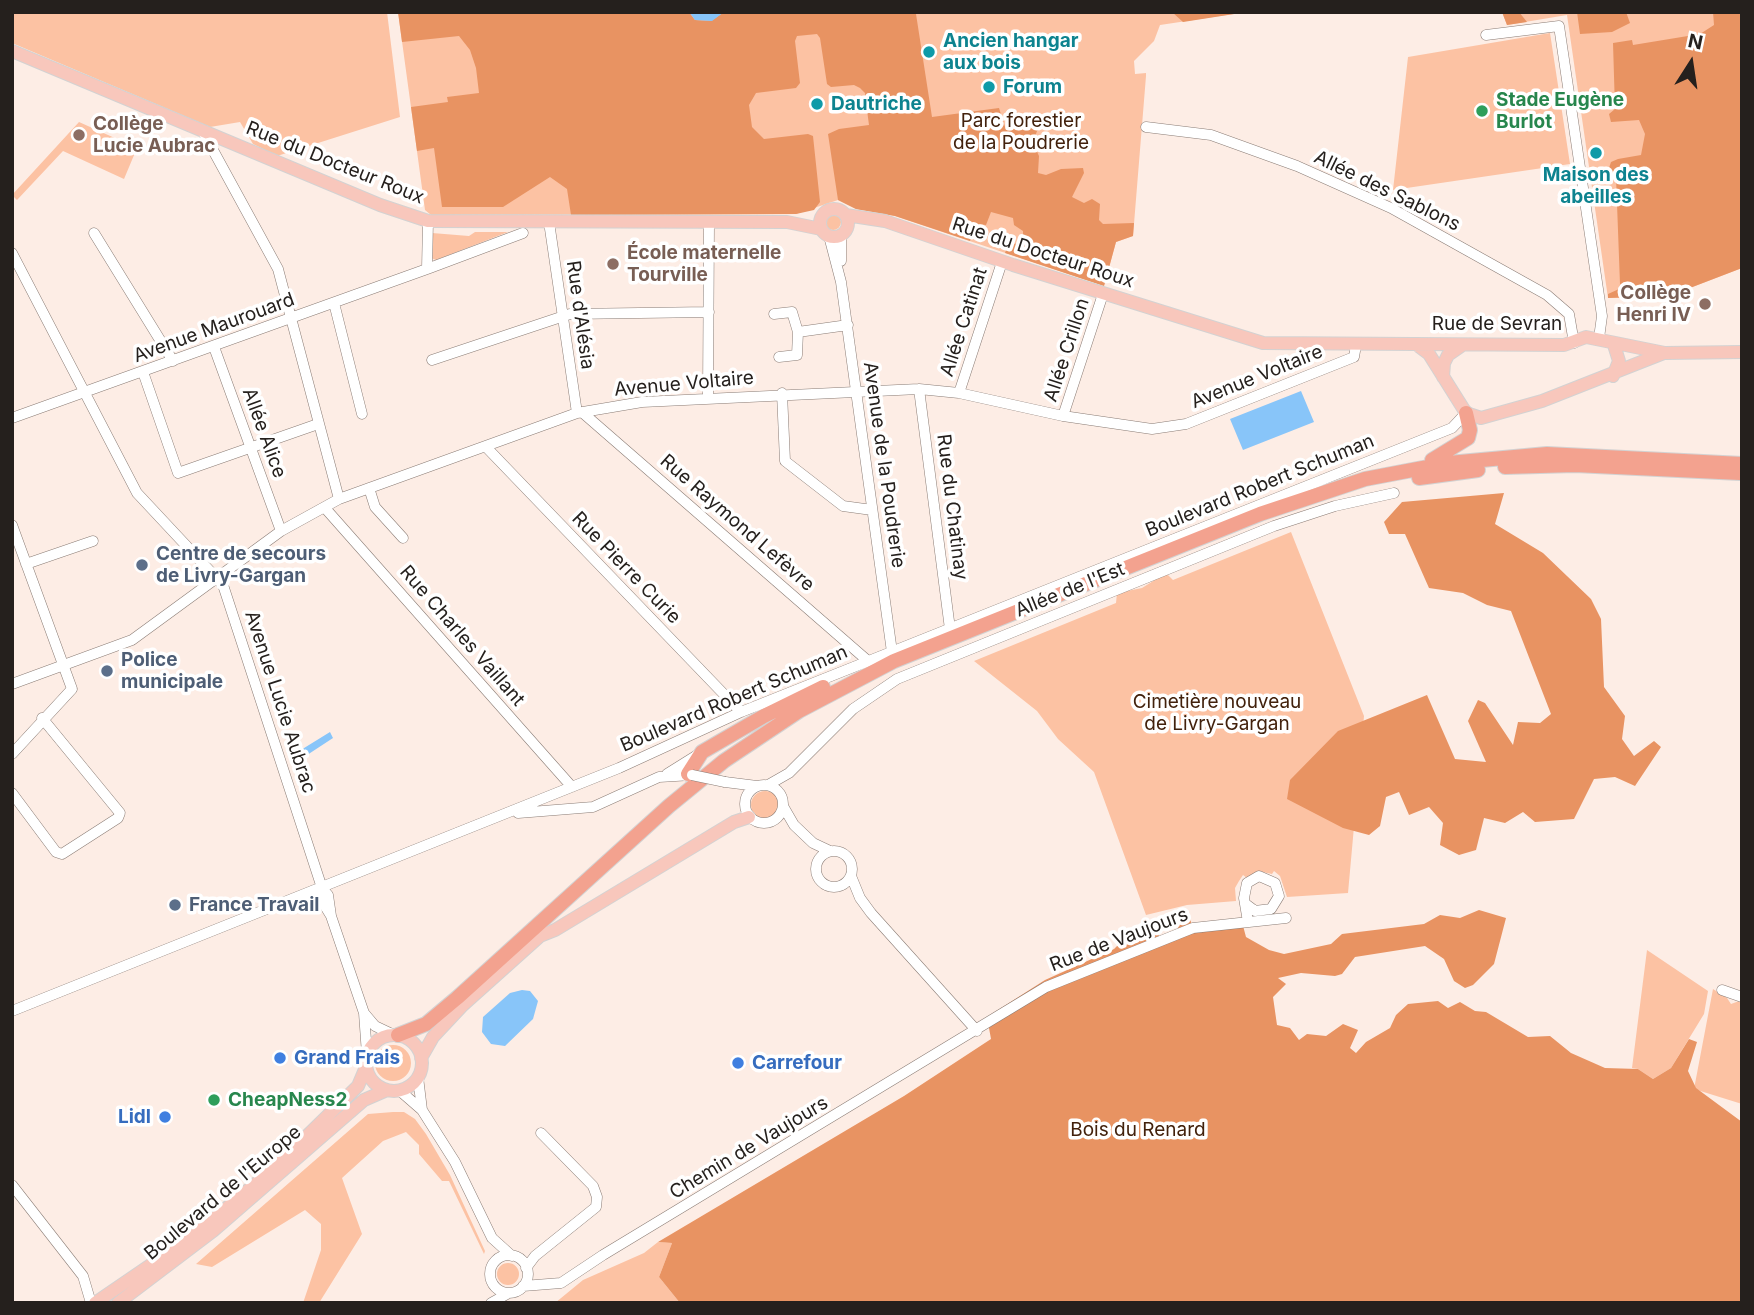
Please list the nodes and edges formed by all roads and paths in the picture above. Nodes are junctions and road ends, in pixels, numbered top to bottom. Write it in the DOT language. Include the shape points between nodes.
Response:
graph roads {
  1 [pos="1486,34"];
  2 [pos="12,51"];
  3 [pos="1146,127"];
  4 [pos="202,130"];
  5 [pos="428,221"];
  6 [pos="549,222"];
  7 [pos="709,222"];
  8 [pos="834,227"];
  9 [pos="94,233"];
  10 [pos="523,233"];
  11 [pos="12,253"];
  12 [pos="1002,262"];
  13 [pos="427,269"];
  14 [pos="1103,294"];
  15 [pos="334,303"];
  16 [pos="709,313"];
  17 [pos="774,314"];
  18 [pos="562,318"];
  19 [pos="290,319"];
  20 [pos="848,325"];
  21 [pos="798,332"];
  22 [pos="1599,338"];
  23 [pos="1574,342"];
  24 [pos="1356,345"];
  25 [pos="1417,345"];
  26 [pos="1614,345"];
  27 [pos="1461,346"];
  28 [pos="214,347"];
  29 [pos="1742,352"];
  30 [pos="1665,353"];
  31 [pos="779,357"];
  32 [pos="432,360"];
  33 [pos="173,361"];
  34 [pos="143,372"];
  35 [pos="1613,376"];
  36 [pos="1443,377"];
  37 [pos="919,389"];
  38 [pos="856,390"];
  39 [pos="84,392"];
  40 [pos="782,393"];
  41 [pos="959,393"];
  42 [pos="708,397"];
  43 [pos="580,413"];
  44 [pos="1465,413"];
  45 [pos="362,415"];
  46 [pos="1063,416"];
  47 [pos="12,418"];
  48 [pos="318,424"];
  49 [pos="487,448"];
  50 [pos="251,449"];
  51 [pos="1742,464"];
  52 [pos="1396,473"];
  53 [pos="1742,473"];
  54 [pos="369,488"];
  55 [pos="1394,493"];
  56 [pos="339,499"];
  57 [pos="325,508"];
  58 [pos="872,510"];
  59 [pos="12,525"];
  60 [pos="281,531"];
  61 [pos="403,538"];
  62 [pos="93,541"];
  63 [pos="26,564"];
  64 [pos="217,577"];
  65 [pos="950,629"];
  66 [pos="892,652"];
  67 [pos="64,665"];
  68 [pos="866,668"];
  69 [pos="12,684"];
  70 [pos="741,712"];
  71 [pos="42,718"];
  72 [pos="702,752"];
  73 [pos="12,754"];
  74 [pos="789,773"];
  75 [pos="666,775"];
  76 [pos="690,775"];
  77 [pos="728,783"];
  78 [pos="763,785"];
  79 [pos="572,787"];
  80 [pos="561,791"];
  81 [pos="12,793"];
  82 [pos="745,799"];
  83 [pos="783,801"];
  84 [pos="575,809"];
  85 [pos="506,814"];
  86 [pos="749,817"];
  87 [pos="775,820"];
  88 [pos="794,825"];
  89 [pos="813,843"];
  90 [pos="830,851"];
  91 [pos="818,861"];
  92 [pos="851,876"];
  93 [pos="840,887"];
  94 [pos="322,888"];
  95 [pos="860,898"];
  96 [pos="1276,903"];
  97 [pos="1247,905"];
  98 [pos="1248,922"];
  99 [pos="540,936"];
  100 [pos="1722,990"];
  101 [pos="1742,997"];
  102 [pos="12,1012"];
  103 [pos="364,1013"];
  104 [pos="977,1031"];
  105 [pos="396,1035"];
  106 [pos="421,1058"];
  107 [pos="367,1060"];
  108 [pos="418,1077"];
  109 [pos="393,1090"];
  110 [pos="422,1110"];
  111 [pos="541,1133"];
  112 [pos="12,1185"];
  113 [pos="492,1238"];
  114 [pos="171,1252"];
  115 [pos="512,1256"];
  116 [pos="494,1263"];
  117 [pos="527,1271"];
  118 [pos="491,1282"];
  119 [pos="538,1285"];
  120 [pos="523,1286"];
  121 [pos="509,1293"];
  122 [pos="491,1302"];
  123 [pos="93,1303"];
  124 [pos="104,1303"];
  125 [pos="118,1303"];
  1 -- 22 [label="street" via="1559,26 1602,316"];
  2 -- 4 [label="main road, Rue du Docteur Roux"];
  3 -- 23 [label="street, Allée des Sablons" via="1212,135 1391,208 1546,295 1569,314"];
  4 -- 5 [label="main road, Rue du Docteur Roux"];
  4 -- 19 [label="street" via="278,269"];
  5 -- 6 [label="main road, Rue du Docteur Roux"];
  5 -- 13 [label="street"];
  6 -- 7 [label="main road, Rue du Docteur Roux"];
  6 -- 18 [label="street, Rue d'Alésia"];
  7 -- 8 [label="main road, Rue du Docteur Roux"];
  7 -- 16 [label="street"];
  8 -- 12 [label="main road, Rue du Docteur Roux" via="864,224 905,229"];
  8 -- 20 [label="street, Avenue de la Poudrerie"];
  9 -- 33 [label="street"];
  10 -- 13 [label="street, Avenue Maurouard"];
  11 -- 39 [label="street, Avenue Lucie Aubrac"];
  12 -- 14 [label="main road, Rue du Docteur Roux"];
  12 -- 41 [label="street, Allée Catinat"];
  13 -- 15 [label="street, Avenue Maurouard"];
  14 -- 24 [label="main road, Rue du Docteur Roux" via="1263,343"];
  14 -- 46 [label="street, Allée Crillon"];
  15 -- 19 [label="street, Avenue Maurouard"];
  15 -- 45 [label="street"];
  16 -- 18 [label="street" via="576,314"];
  16 -- 42 [label="street"];
  17 -- 21 [label="street" via="792,312"];
  18 -- 32 [label="street"];
  18 -- 43 [label="street, Rue d'Alésia"];
  19 -- 28 [label="street, Avenue Maurouard"];
  19 -- 48 [label="street"];
  20 -- 21 [label="street"];
  20 -- 38 [label="street, Avenue de la Poudrerie"];
  21 -- 31 [label="street" via="797,355"];
  22 -- 23 [label="main road, Rue de Sevran"];
  22 -- 26 [label="main road"];
  23 -- 27 [label="main road, Rue de Sevran"];
  24 -- 25 [label="main road, Rue de Sevran"];
  24 -- 46 [label="street, Avenue Voltaire" via="1354,357 1186,424 1133,428"];
  25 -- 27 [label="main road, Rue de Sevran"];
  25 -- 36 [label="main road" via="1429,354"];
  26 -- 30 [label="main road"];
  26 -- 35 [label="main road" via="1619,361"];
  27 -- 36 [label="main road" via="1448,355"];
  28 -- 33 [label="street, Avenue Maurouard"];
  28 -- 50 [label="street, Allée Alice"];
  29 -- 30 [label="main road"];
  30 -- 35 [label="main road"];
  33 -- 34 [label="street, Avenue Maurouard"];
  34 -- 39 [label="street, Avenue Maurouard"];
  34 -- 50 [label="street" via="178,474"];
  35 -- 44 [label="main road" via="1493,416"];
  36 -- 44 [label="main road"];
  37 -- 38 [label="street, Avenue Voltaire"];
  37 -- 41 [label="street, Avenue Voltaire"];
  37 -- 65 [label="street, Rue du Chatinay"];
  38 -- 40 [label="street, Avenue Voltaire"];
  38 -- 58 [label="street, Avenue de la Poudrerie"];
  39 -- 47 [label="street, Avenue Maurouard"];
  39 -- 64 [label="street, Avenue Lucie Aubrac" via="137,493"];
  40 -- 42 [label="street, Avenue Voltaire"];
  40 -- 58 [label="street" via="785,461 843,506"];
  41 -- 46 [label="street, Avenue Voltaire"];
  42 -- 43 [label="street, Avenue Voltaire"];
  43 -- 49 [label="street, Avenue Voltaire"];
  43 -- 68 [label="street, Rue Raymond Lefèvre"];
  44 -- 52 [label="highway" via="1470,430 1461,446"];
  44 -- 65 [label="street, Boulevard Robert Schuman" via="1452,428"];
  48 -- 50 [label="street"];
  48 -- 56 [label="street"];
  49 -- 54 [label="street, Avenue Voltaire"];
  49 -- 70 [label="street, Rue Pierre Curie"];
  50 -- 60 [label="street, Allée Alice"];
  51 -- 52 [label="highway" via="1547,454"];
  52 -- 68 [label="highway" via="1260,514"];
  53 -- 99 [label="highway" via="1576,464 1502,467 1343,494 1262,522 908,665 804,718 680,807"];
  54 -- 56 [label="street, Avenue Voltaire"];
  54 -- 61 [label="street" via="375,507"];
  55 -- 74 [label="street, Allée de l'Est" via="1274,526 897,679 853,709"];
  56 -- 57 [label="street, Avenue Voltaire"];
  57 -- 60 [label="street, Avenue Voltaire"];
  57 -- 79 [label="street, Rue Charles Vaillant"];
  58 -- 66 [label="street, Avenue de la Poudrerie"];
  59 -- 63 [label="street"];
  60 -- 64 [label="street, Avenue Voltaire"];
  62 -- 63 [label="street"];
  63 -- 67 [label="street"];
  64 -- 67 [label="street, Avenue Voltaire" via="132,640"];
  64 -- 94 [label="street, Avenue Lucie Aubrac" via="227,595"];
  65 -- 66 [label="street, Boulevard Robert Schuman"];
  66 -- 68 [label="street, Boulevard Robert Schuman"];
  67 -- 69 [label="street, Avenue Voltaire"];
  67 -- 71 [label="street" via="70,692"];
  68 -- 70 [label="street, Boulevard Robert Schuman"];
  68 -- 72 [label="highway"];
  68 -- 105 [label="highway" via="724,761 426,1024"];
  70 -- 79 [label="street, Boulevard Robert Schuman"];
  71 -- 73 [label="street"];
  71 -- 81 [label="street" via="120,813 118,818 62,854"];
  72 -- 75 [label="street"];
  72 -- 76 [label="highway"];
  74 -- 78 [label="street, Allée de l'Est"];
  74 -- 83 [label="street, Allée de l'Est"];
  75 -- 76 [label="street"];
  75 -- 84 [label="street" via="593,807"];
  76 -- 77 [label="street, bridge"];
  77 -- 78 [label="street"];
  77 -- 82 [label="street"];
  78 -- 82 [label="street" via="750,790"];
  78 -- 83 [label="street"];
  79 -- 80 [label="street, Boulevard Robert Schuman"];
  80 -- 84 [label="street" via="565,802"];
  80 -- 85 [label="street, Boulevard Robert Schuman"];
  82 -- 86 [label="street"];
  83 -- 87 [label="street"];
  83 -- 88 [label="street"];
  84 -- 85 [label="street"];
  85 -- 94 [label="street, Boulevard Robert Schuman"];
  86 -- 87 [label="street" via="761,823"];
  86 -- 99 [label="main road"];
  87 -- 88 [label="street"];
  88 -- 89 [label="street"];
  89 -- 90 [label="street"];
  89 -- 91 [label="street"];
  90 -- 91 [label="street"];
  90 -- 92 [label="street" via="848,856"];
  91 -- 93 [label="street" via="819,880"];
  92 -- 93 [label="street"];
  92 -- 95 [label="street"];
  93 -- 95 [label="street"];
  94 -- 102 [label="street, Boulevard Robert Schuman"];
  94 -- 103 [label="street, Avenue Lucie Aubrac" via="320,898 331,916"];
  95 -- 104 [label="street"];
  96 -- 97 [label="street" via="1264,911"];
  96 -- 97 [label="street" via="1275,883 1259,876 1244,890"];
  96 -- 98 [label="street, Rue de Vaujours" via="1282,919"];
  97 -- 98 [label="street"];
  98 -- 104 [label="street, Rue de Vaujours" via="1193,928 1046,987"];
  99 -- 106 [label="main road" via="463,1005 433,1037"];
  100 -- 101 [label="street"];
  103 -- 105 [label="street" via="375,1026"];
  103 -- 107 [label="street, Avenue Lucie Aubrac"];
  104 -- 119 [label="street, Chemin de Vaujours" via="561,1283"];
  105 -- 106 [label="main road" via="413,1043"];
  105 -- 107 [label="main road" via="377,1040"];
  106 -- 108 [label="main road"];
  107 -- 109 [label="main road" via="373,1082"];
  107 -- 114 [label="main road, Boulevard de l'Europe" via="358,1086 320,1125"];
  108 -- 109 [label="main road"];
  108 -- 110 [label="street"];
  109 -- 110 [label="street"];
  109 -- 125 [label="main road, Boulevard de l'Europe" via="364,1100 213,1231"];
  110 -- 113 [label="street" via="455,1162"];
  111 -- 117 [label="street" via="593,1186 596,1207 535,1256"];
  112 -- 123 [label="street" via="83,1276"];
  113 -- 115 [label="street"];
  113 -- 116 [label="street"];
  114 -- 123 [label="main road, Boulevard de l'Europe"];
  114 -- 124 [label="street"];
  115 -- 116 [label="street"];
  115 -- 117 [label="street"];
  116 -- 118 [label="street"];
  117 -- 119 [label="street"];
  117 -- 120 [label="street"];
  118 -- 121 [label="street"];
  118 -- 122 [label="street"];
  119 -- 120 [label="street, Chemin de Vaujours"];
  120 -- 121 [label="street"];
  121 -- 122 [label="street"];
}
